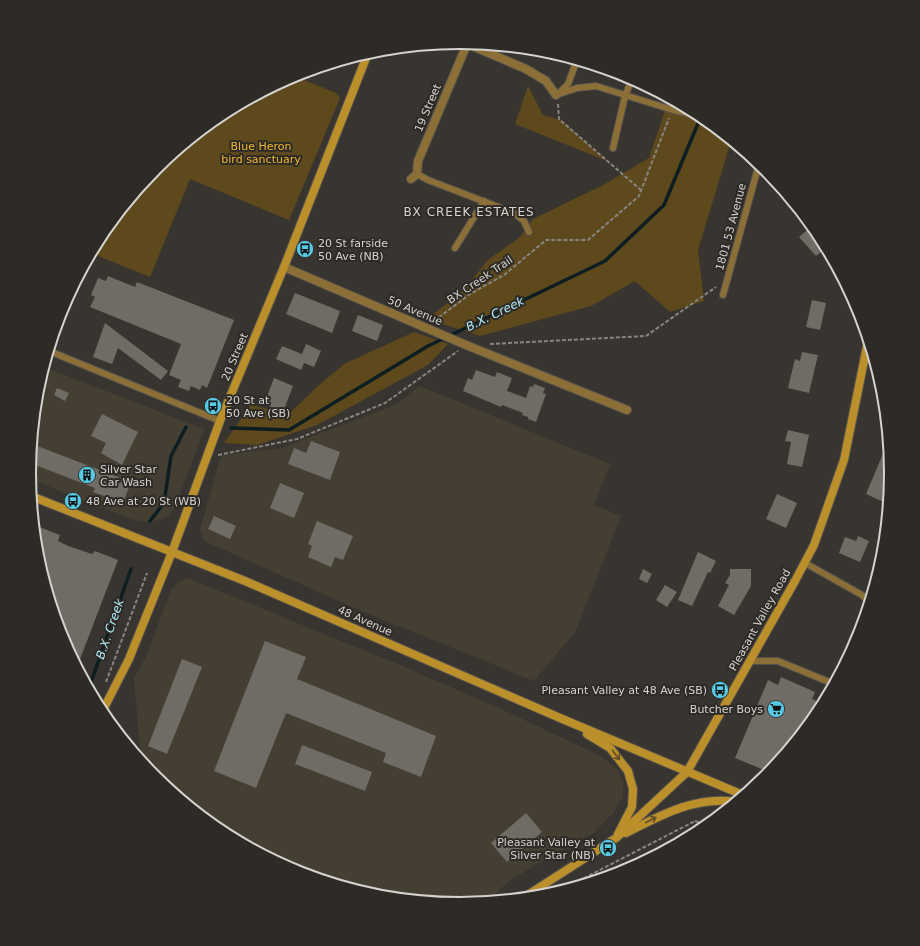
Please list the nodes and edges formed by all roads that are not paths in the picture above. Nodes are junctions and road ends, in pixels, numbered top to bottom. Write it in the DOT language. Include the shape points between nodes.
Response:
graph roads {
  1 [pos="463,49"];
  2 [pos="481,50"];
  3 [pos="365,60"];
  4 [pos="575,65"];
  5 [pos="630,85"];
  6 [pos="556,95"];
  7 [pos="625,96"];
  8 [pos="682,112"];
  9 [pos="613,148"];
  10 [pos="757,170"];
  11 [pos="417,174"];
  12 [pos="411,179"];
  13 [pos="484,201"];
  14 [pos="529,232"];
  15 [pos="455,248"];
  16 [pos="284,267"];
  17 [pos="723,295"];
  18 [pos="866,351"];
  19 [pos="54,353"];
  20 [pos="627,410"];
  21 [pos="220,421"];
  22 [pos="37,498"];
  23 [pos="172,552"];
  24 [pos="805,563"];
  25 [pos="865,599"];
  26 [pos="750,661"];
  27 [pos="829,682"];
  28 [pos="105,706"];
  29 [pos="560,718"];
  30 [pos="687,772"];
  31 [pos="739,793"];
  32 [pos="727,802"];
  33 [pos="616,838"];
  34 [pos="534,890"];
  1 -- 11 [label="street, 19 Street" via="418,161"];
  2 -- 6 [label="street" via="526,69 546,81"];
  3 -- 16 [label="street, 20 Street"];
  4 -- 6 [label="lane" via="568,84"];
  5 -- 7 [label="lane"];
  6 -- 7 [label="lane" via="577,88 596,86"];
  7 -- 8 [label="lane"];
  7 -- 9 [label="lane"];
  10 -- 17 [label="lane, 1801 53 Avenue"];
  11 -- 12 [label="street"];
  11 -- 13 [label="lane"];
  13 -- 14 [label="lane" via="514,213 524,221"];
  13 -- 15 [label="lane"];
  16 -- 20 [label="street, 50 Avenue"];
  16 -- 21 [label="street, 20 Street"];
  18 -- 24 [label="street, Pleasant Valley Road" via="844,460 814,545"];
  19 -- 21 [label="lane"];
  21 -- 23 [label="street, 20 Street"];
  22 -- 23 [label="street, 48 Avenue"];
  23 -- 28 [label="street, 20 Street" via="129,659"];
  23 -- 29 [label="street, 48 Avenue" via="245,581"];
  24 -- 25 [label="lane"];
  24 -- 26 [label="street, Pleasant Valley Road"];
  26 -- 27 [label="lane" via="778,661"];
  26 -- 30 [label="street, Pleasant Valley Road"];
  29 -- 30 [label="street, 48 Avenue"];
  29 -- 33 [label="street, one-way" via="610,748 628,771 633,789 632,807"];
  30 -- 31 [label="street, 48 Avenue"];
  30 -- 33 [label="street, Pleasant Valley Road"];
  33 -- 32 [label="street, one-way" via="690,805 710,801"];
  33 -- 34 [label="street, Pleasant Valley Road"];
}
